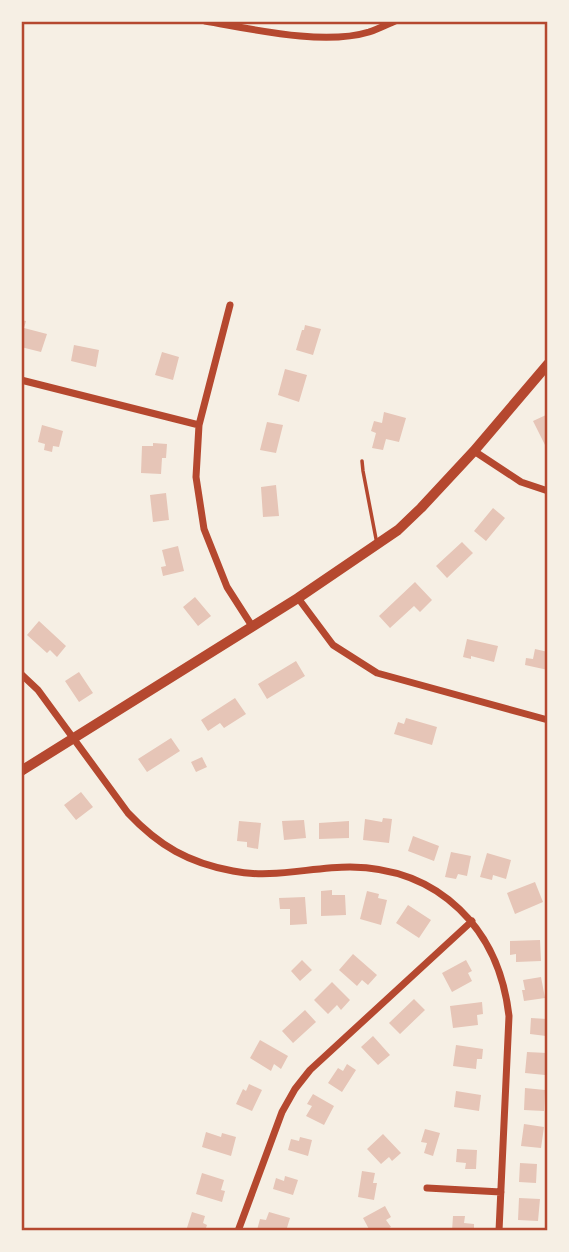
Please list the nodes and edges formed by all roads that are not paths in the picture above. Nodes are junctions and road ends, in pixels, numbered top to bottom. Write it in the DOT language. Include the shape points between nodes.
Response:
graph roads {
  1 [pos="205,21"];
  2 [pos="395,21"];
  3 [pos="256,25"];
  4 [pos="230,305"];
  5 [pos="548,364"];
  6 [pos="21,380"];
  7 [pos="199,425"];
  8 [pos="474,451"];
  9 [pos="362,461"];
  10 [pos="548,491"];
  11 [pos="377,546"];
  12 [pos="298,598"];
  13 [pos="252,626"];
  14 [pos="21,674"];
  15 [pos="548,720"];
  16 [pos="73,738"];
  17 [pos="21,771"];
  18 [pos="472,921"];
  19 [pos="427,1188"];
  20 [pos="501,1192"];
  21 [pos="238,1231"];
  22 [pos="499,1231"];
  1 -- 3 [label="street"];
  2 -- 3 [label="street" via="368,32 338,36 303,37"];
  4 -- 7 [label="street"];
  5 -- 8 [label="main road"];
  6 -- 7 [label="street"];
  7 -- 13 [label="street" via="196,477 204,529 227,587"];
  8 -- 10 [label="street" via="521,482"];
  8 -- 11 [label="main road" via="421,508"];
  9 -- 11 [label="lane"];
  11 -- 12 [label="main road"];
  12 -- 13 [label="main road"];
  12 -- 15 [label="street" via="332,645 377,673"];
  13 -- 16 [label="main road"];
  14 -- 16 [label="street"];
  16 -- 17 [label="main road"];
  16 -- 18 [label="street" via="128,813 179,854 199,863 259,874 348,867 385,871 427,886"];
  18 -- 20 [label="street" via="495,958 508,1006"];
  18 -- 21 [label="street" via="295,1088"];
  19 -- 20 [label="street"];
  20 -- 22 [label="street"];
}
